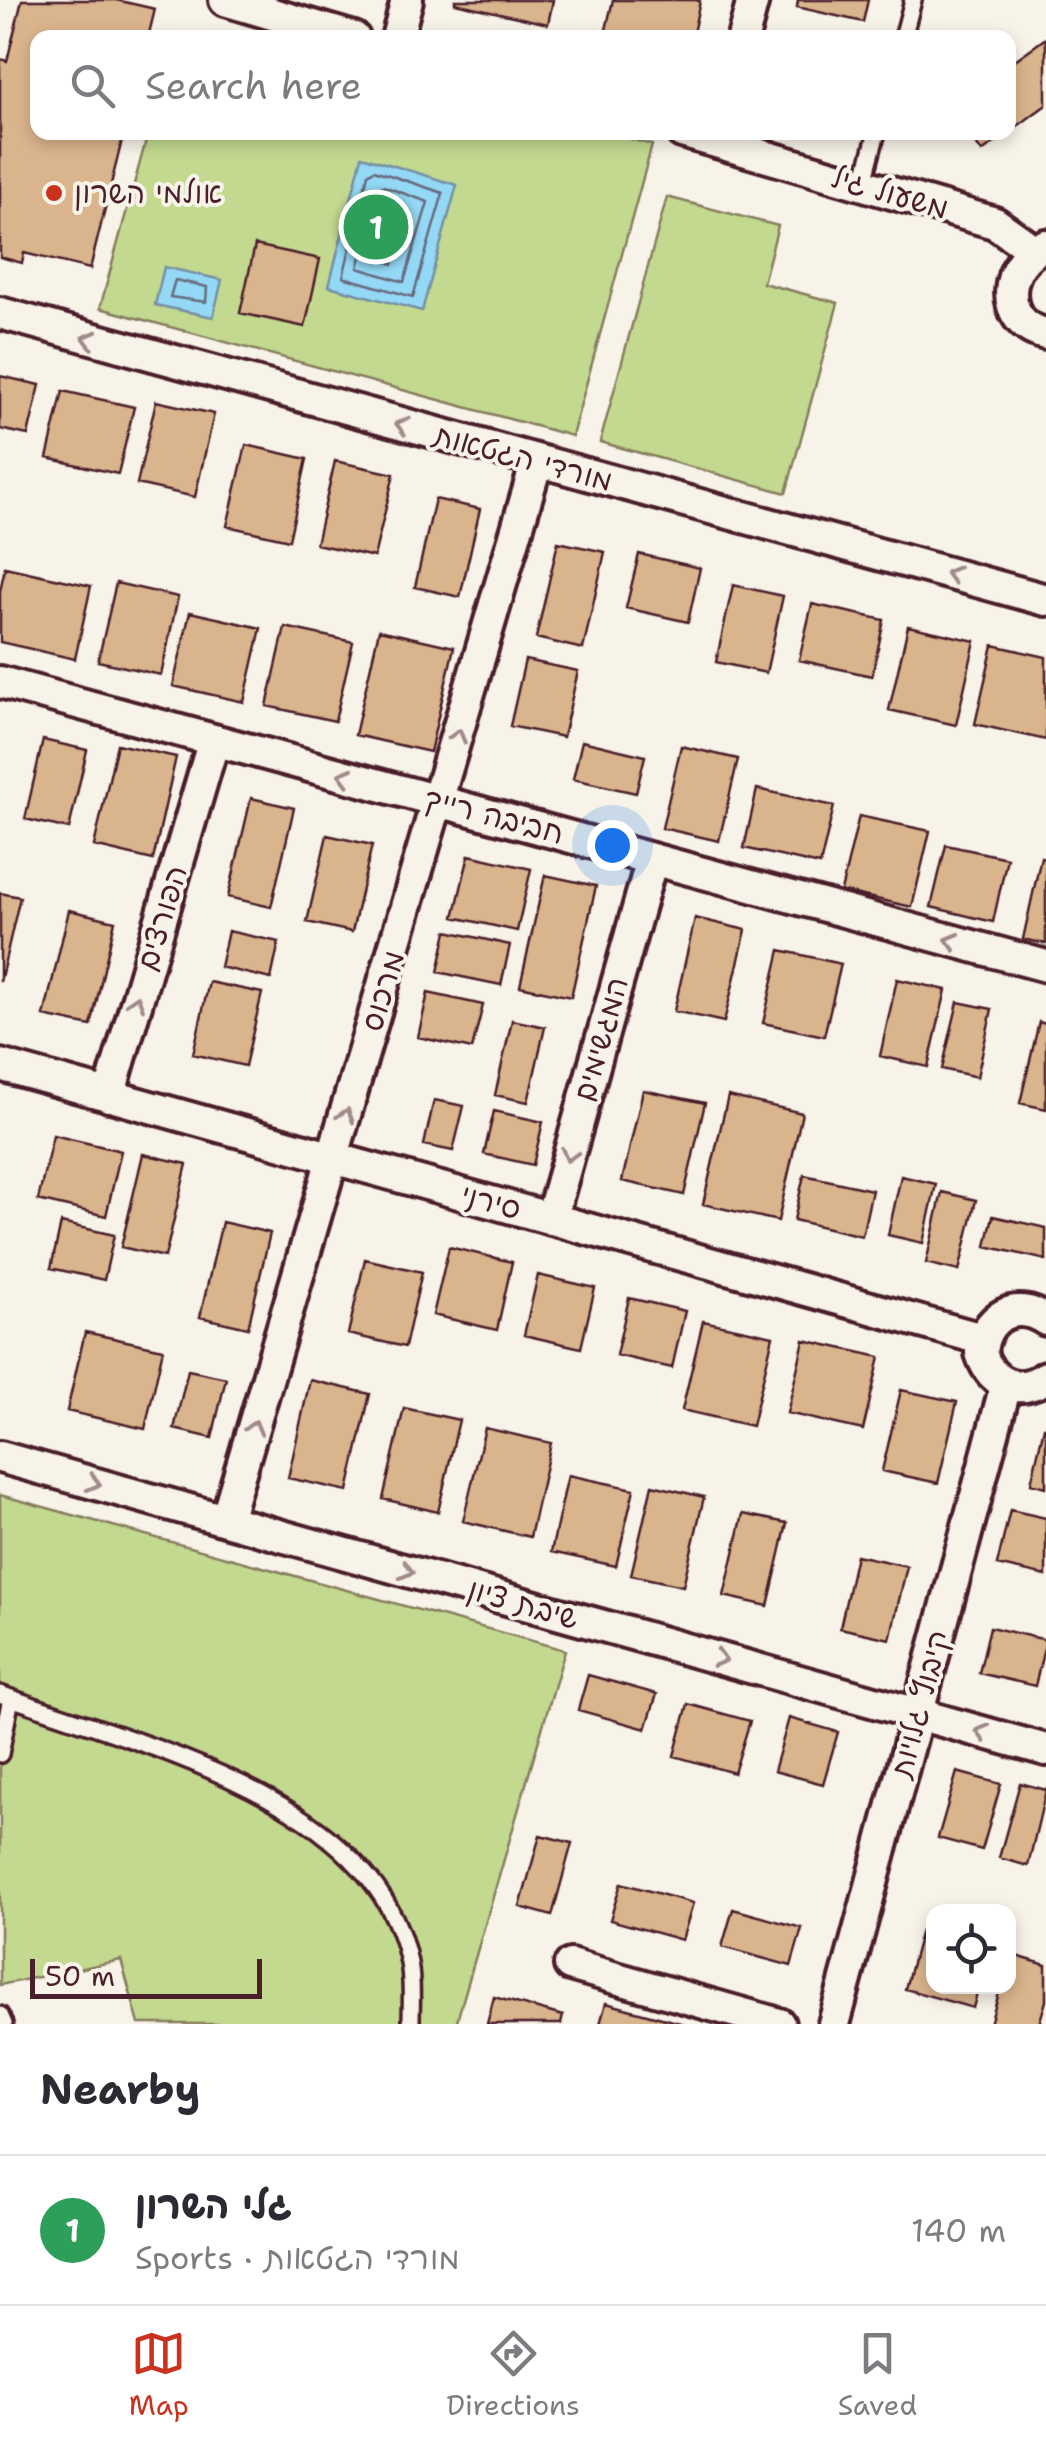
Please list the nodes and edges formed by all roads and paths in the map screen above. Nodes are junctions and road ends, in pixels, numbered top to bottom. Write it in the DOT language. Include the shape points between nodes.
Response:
graph roads {
  1 [pos="225,0"];
  2 [pos="406,0"];
  3 [pos="753,0"];
  4 [pos="913,0"];
  5 [pos="327,30"];
  6 [pos="399,30"];
  7 [pos="745,30"];
  8 [pos="905,30"];
  9 [pos="725,140"];
  10 [pos="875,140"];
  11 [pos="863,185"];
  12 [pos="1040,248"];
  13 [pos="0,313"];
  14 [pos="1046,334"];
  15 [pos="537,462"];
  16 [pos="1046,600"];
  17 [pos="0,682"];
  18 [pos="214,740"];
  19 [pos="439,801"];
  20 [pos="652,860"];
  21 [pos="1046,966"];
  22 [pos="0,1065"];
  23 [pos="109,1096"];
  24 [pos="333,1158"];
  25 [pos="551,1219"];
  26 [pos="1046,1320"];
  27 [pos="982,1340"];
  28 [pos="1046,1376"];
  29 [pos="1006,1385"];
  30 [pos="0,1457"];
  31 [pos="226,1520"];
  32 [pos="6,1696"];
  33 [pos="918,1714"];
  34 [pos="1046,1750"];
  35 [pos="0,1754"];
  36 [pos="570,1965"];
  37 [pos="0,2015"];
  38 [pos="4,2024"];
  39 [pos="411,2024"];
  40 [pos="780,2024"];
  41 [pos="834,2024"];
  1 -- 5 [label="street"];
  2 -- 6 [label="street"];
  3 -- 7 [label="street"];
  4 -- 8 [label="lane"];
  9 -- 11 [label="street, משעול גיל"];
  10 -- 11 [label="lane"];
  11 -- 12 [label="street, משעול גיל" via="995,223"];
  12 -- 14 [label="street" via="1014,271 1011,300 1026,325"];
  15 -- 13 [label="street, מורדי הגטאות, one-way"];
  16 -- 15 [label="street, מורדי הגטאות, one-way"];
  19 -- 15 [label="street, מרכוס, one-way"];
  17 -- 18 [label="street, חביבה רייך"];
  19 -- 18 [label="street, חביבה רייך, one-way"];
  23 -- 18 [label="street, הפורצים, one-way"];
  19 -- 20 [label="street, חביבה רייך"];
  24 -- 19 [label="street, מרכוס, one-way"];
  21 -- 20 [label="street, חביבה רייך, one-way"];
  20 -- 25 [label="street, המגשימים, one-way"];
  22 -- 23 [label="street, סירני"];
  23 -- 24 [label="street, סירני"];
  24 -- 25 [label="street, סירני"];
  31 -- 24 [label="street, מרכוס, one-way"];
  25 -- 27 [label="street, סירני"];
  26 -- 27 [label="street" via="1009,1311 987,1327"];
  27 -- 29 [label="street" via="985,1366"];
  28 -- 29 [label="street" via="1033,1385"];
  29 -- 33 [label="street, קיבוץ גלויות"];
  30 -- 31 [label="street, שיבת ציון, one-way"];
  31 -- 33 [label="street, שיבת ציון, one-way"];
  32 -- 35 [label="lane"];
  32 -- 39 [label="lane" via="262,1792 306,1818 369,1881 393,1922 409,1962"];
  34 -- 33 [label="street, שיבת ציון, one-way"];
  33 -- 41 [label="street, קיבוץ גלויות"];
  36 -- 40 [label="street"];
  37 -- 38 [label="lane"];
}
